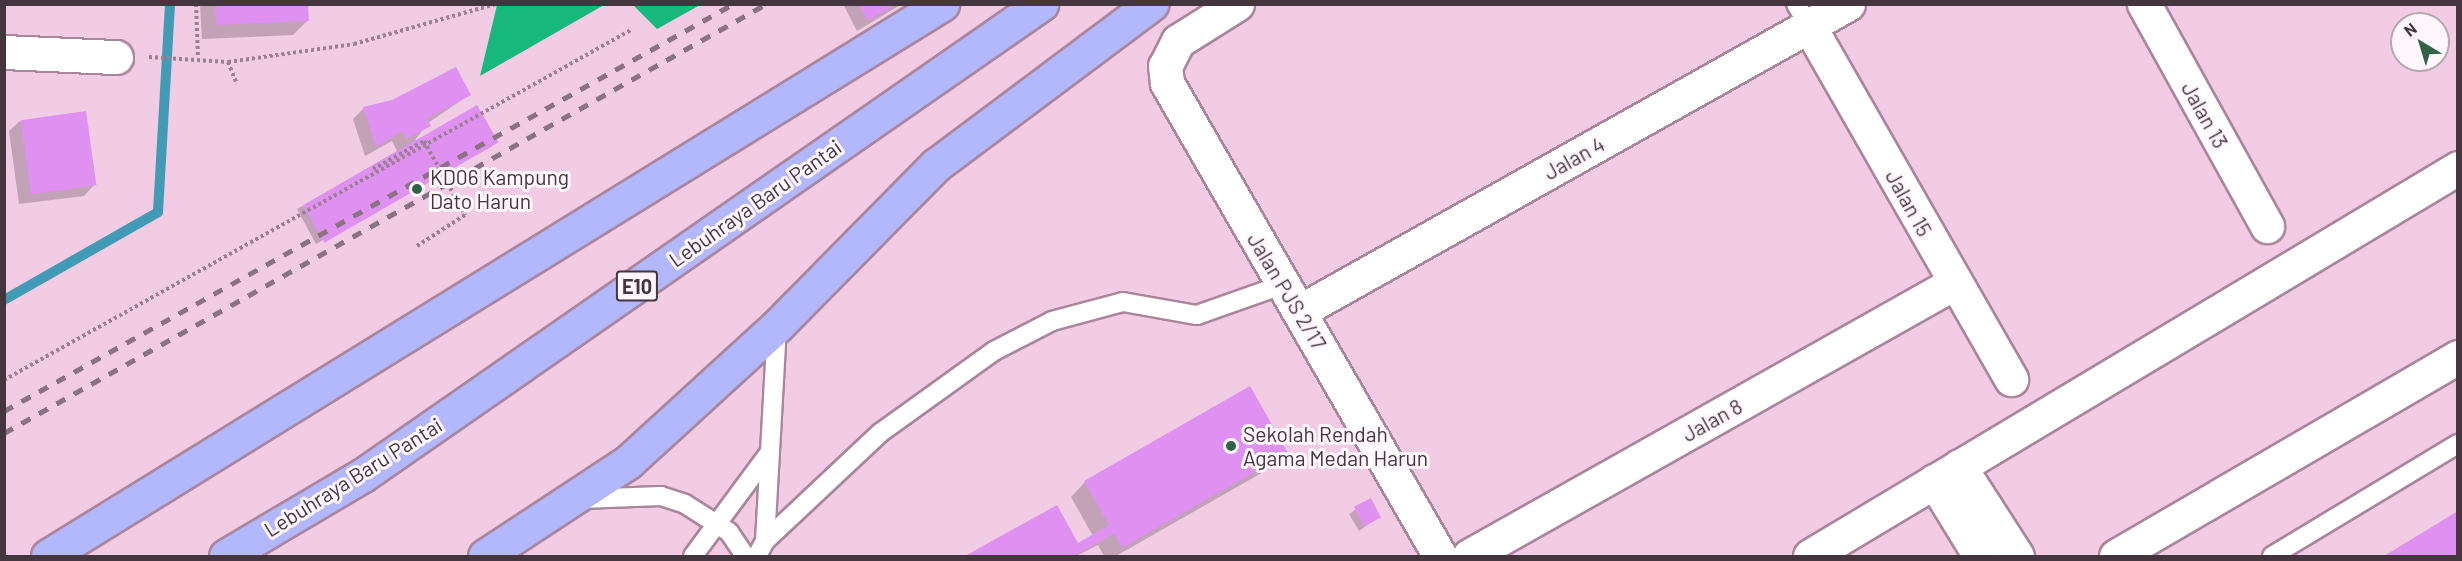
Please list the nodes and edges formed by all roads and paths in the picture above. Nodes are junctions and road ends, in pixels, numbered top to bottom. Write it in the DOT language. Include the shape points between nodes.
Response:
graph roads {
  1 [pos="196,4"];
  2 [pos="495,4"];
  3 [pos="942,4"];
  4 [pos="1041,4"];
  5 [pos="1151,4"];
  6 [pos="1237,4"];
  7 [pos="1848,4"];
  8 [pos="2144,4"];
  9 [pos="1803,15"];
  10 [pos="631,30"];
  11 [pos="4,52"];
  12 [pos="185,56"];
  13 [pos="116,57"];
  14 [pos="198,58"];
  15 [pos="228,62"];
  16 [pos="237,84"];
  17 [pos="2457,168"];
  18 [pos="373,169"];
  19 [pos="2267,226"];
  20 [pos="417,246"];
  21 [pos="1954,283"];
  22 [pos="1291,298"];
  23 [pos="777,325"];
  24 [pos="2457,357"];
  25 [pos="2011,379"];
  26 [pos="4,380"];
  27 [pos="2457,444"];
  28 [pos="773,448"];
  29 [pos="1946,474"];
  30 [pos="572,500"];
  31 [pos="717,524"];
  32 [pos="761,549"];
  33 [pos="48,556"];
  34 [pos="226,556"];
  35 [pos="485,556"];
  36 [pos="693,556"];
  37 [pos="745,556"];
  38 [pos="1440,556"];
  39 [pos="1469,556"];
  40 [pos="1809,556"];
  41 [pos="1980,556"];
  42 [pos="2016,556"];
  43 [pos="2116,556"];
  44 [pos="2272,556"];
  1 -- 14 [label="path"];
  2 -- 15 [label="path" via="354,44"];
  3 -- 33 [label="highway"];
  4 -- 34 [label="highway, Lebuhraya Baru Pantai / E10" via="363,476"];
  5 -- 23 [label="highway" via="936,165"];
  6 -- 22 [label="street, Jalan PJS 2/17" via="1195,28 1171,51 1167,83"];
  7 -- 9 [label="street, Jalan 4"];
  8 -- 19 [label="street, Jalan 13"];
  9 -- 21 [label="street, Jalan 15"];
  9 -- 22 [label="street, Jalan 4"];
  10 -- 26 [label="path"];
  11 -- 13 [label="street"];
  12 -- 14 [label="path"];
  14 -- 15 [label="path"];
  15 -- 16 [label="path"];
  17 -- 29 [label="street"];
  18 -- 20 [label="path, bridge" via="424,141 465,215"];
  21 -- 25 [label="street, Jalan 15"];
  21 -- 39 [label="street, Jalan 8"];
  22 -- 32 [label="lane" via="1197,315 1123,302 1052,321 994,351 880,433"];
  22 -- 38 [label="street, Jalan PJS 2/17"];
  23 -- 28 [label="lane"];
  23 -- 30 [label="highway" via="628,462"];
  24 -- 43 [label="street"];
  27 -- 44 [label="lane"];
  28 -- 31 [label="lane"];
  28 -- 32 [label="lane"];
  29 -- 40 [label="street"];
  29 -- 41 [label="street"];
  29 -- 42 [label="street"];
  30 -- 31 [label="lane" via="661,496"];
  30 -- 35 [label="highway"];
  31 -- 36 [label="lane"];
  31 -- 37 [label="lane"];
}
